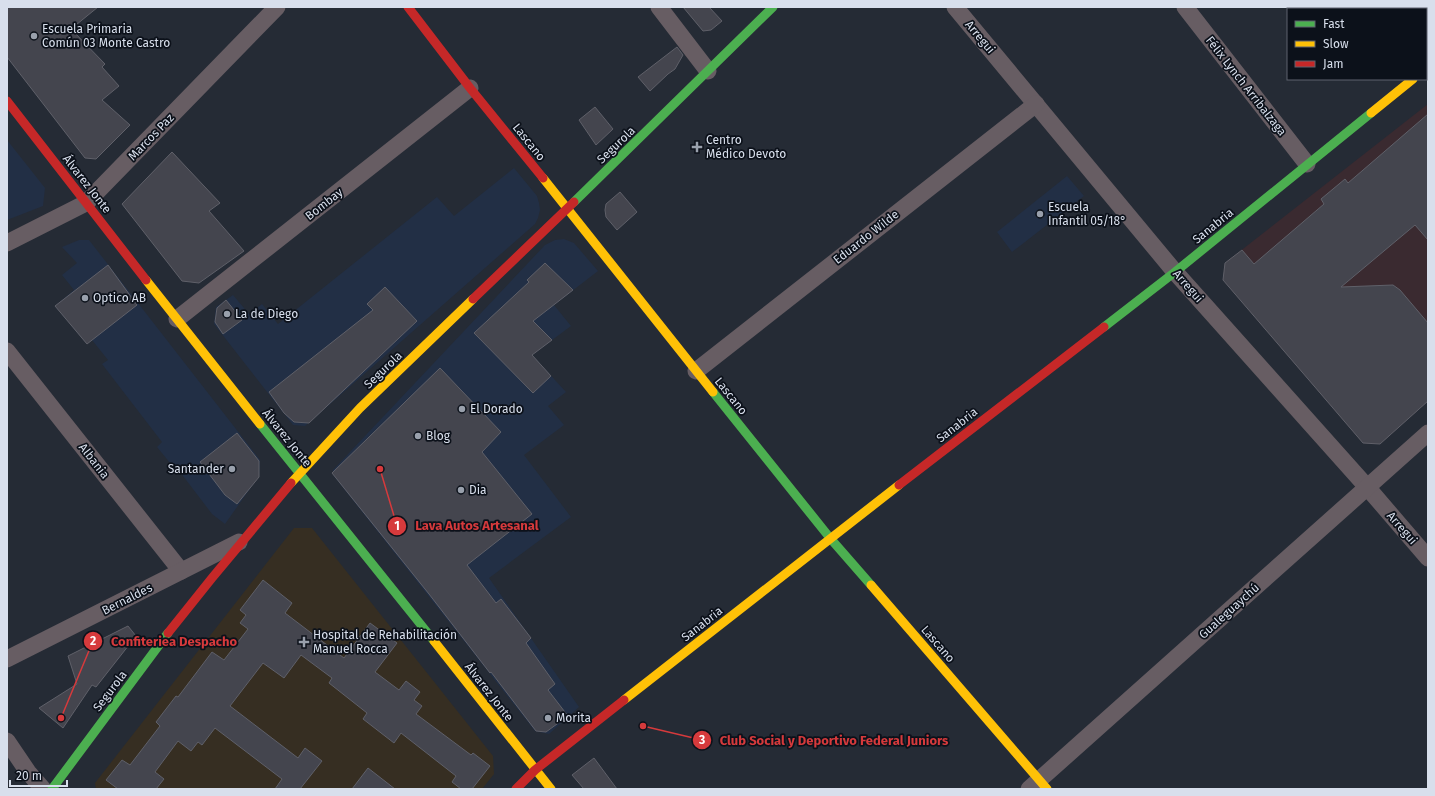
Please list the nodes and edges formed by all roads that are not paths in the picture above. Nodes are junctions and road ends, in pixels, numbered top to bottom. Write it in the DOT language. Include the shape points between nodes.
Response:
graph roads {
  1 [pos="277,7"];
  2 [pos="408,7"];
  3 [pos="659,7"];
  4 [pos="773,7"];
  5 [pos="955,7"];
  6 [pos="1185,7"];
  7 [pos="708,71"];
  8 [pos="1412,80"];
  9 [pos="470,88"];
  10 [pos="7,101"];
  11 [pos="1036,104"];
  12 [pos="1307,164"];
  13 [pos="86,203"];
  14 [pos="568,208"];
  15 [pos="7,243"];
  16 [pos="1175,272"];
  17 [pos="177,319"];
  18 [pos="7,351"];
  19 [pos="696,371"];
  20 [pos="1428,433"];
  21 [pos="300,473"];
  22 [pos="1367,488"];
  23 [pos="830,538"];
  24 [pos="246,539"];
  25 [pos="1428,558"];
  26 [pos="181,571"];
  27 [pos="7,659"];
  28 [pos="7,742"];
  29 [pos="535,770"];
  30 [pos="1039,786"];
  31 [pos="43,789"];
  32 [pos="52,789"];
  33 [pos="516,789"];
  34 [pos="551,789"];
  1 -- 13 [label="street, Marcos Paz"];
  2 -- 9 [label="street, Lascano"];
  3 -- 7 [label="street"];
  4 -- 7 [label="street, Segurola"];
  5 -- 11 [label="street, Arregui"];
  6 -- 12 [label="street, Félix Lynch Arribalzaga"];
  7 -- 14 [label="street, Segurola"];
  8 -- 12 [label="street, Sanabria"];
  9 -- 14 [label="street, Lascano"];
  9 -- 17 [label="street, Bombay"];
  10 -- 13 [label="street, Álvarez Jonte"];
  11 -- 16 [label="street, Arregui"];
  11 -- 19 [label="street, Eduardo Wilde"];
  12 -- 16 [label="street, Sanabria"];
  13 -- 15 [label="street, Marcos Paz"];
  13 -- 17 [label="street, Álvarez Jonte"];
  14 -- 19 [label="street, Lascano"];
  14 -- 21 [label="street, Segurola" via="360,408"];
  16 -- 22 [label="street, Arregui"];
  16 -- 23 [label="street, Sanabria"];
  17 -- 21 [label="street, Álvarez Jonte"];
  18 -- 26 [label="street, Albania"];
  19 -- 23 [label="street, Lascano"];
  20 -- 22 [label="street, Gualeguaychú"];
  21 -- 24 [label="street, Segurola"];
  21 -- 29 [label="street, Álvarez Jonte"];
  22 -- 25 [label="street, Arregui"];
  22 -- 30 [label="street, Gualeguaychú"];
  23 -- 29 [label="street, Sanabria"];
  23 -- 30 [label="street, Lascano"];
  24 -- 26 [label="street, Bernaldes"];
  24 -- 32 [label="street, Segurola" via="169,632"];
  26 -- 27 [label="street, Bernaldes"];
  28 -- 31 [label="street"];
  29 -- 33 [label="street, Sanabria"];
  29 -- 34 [label="street, Álvarez Jonte"];
}
